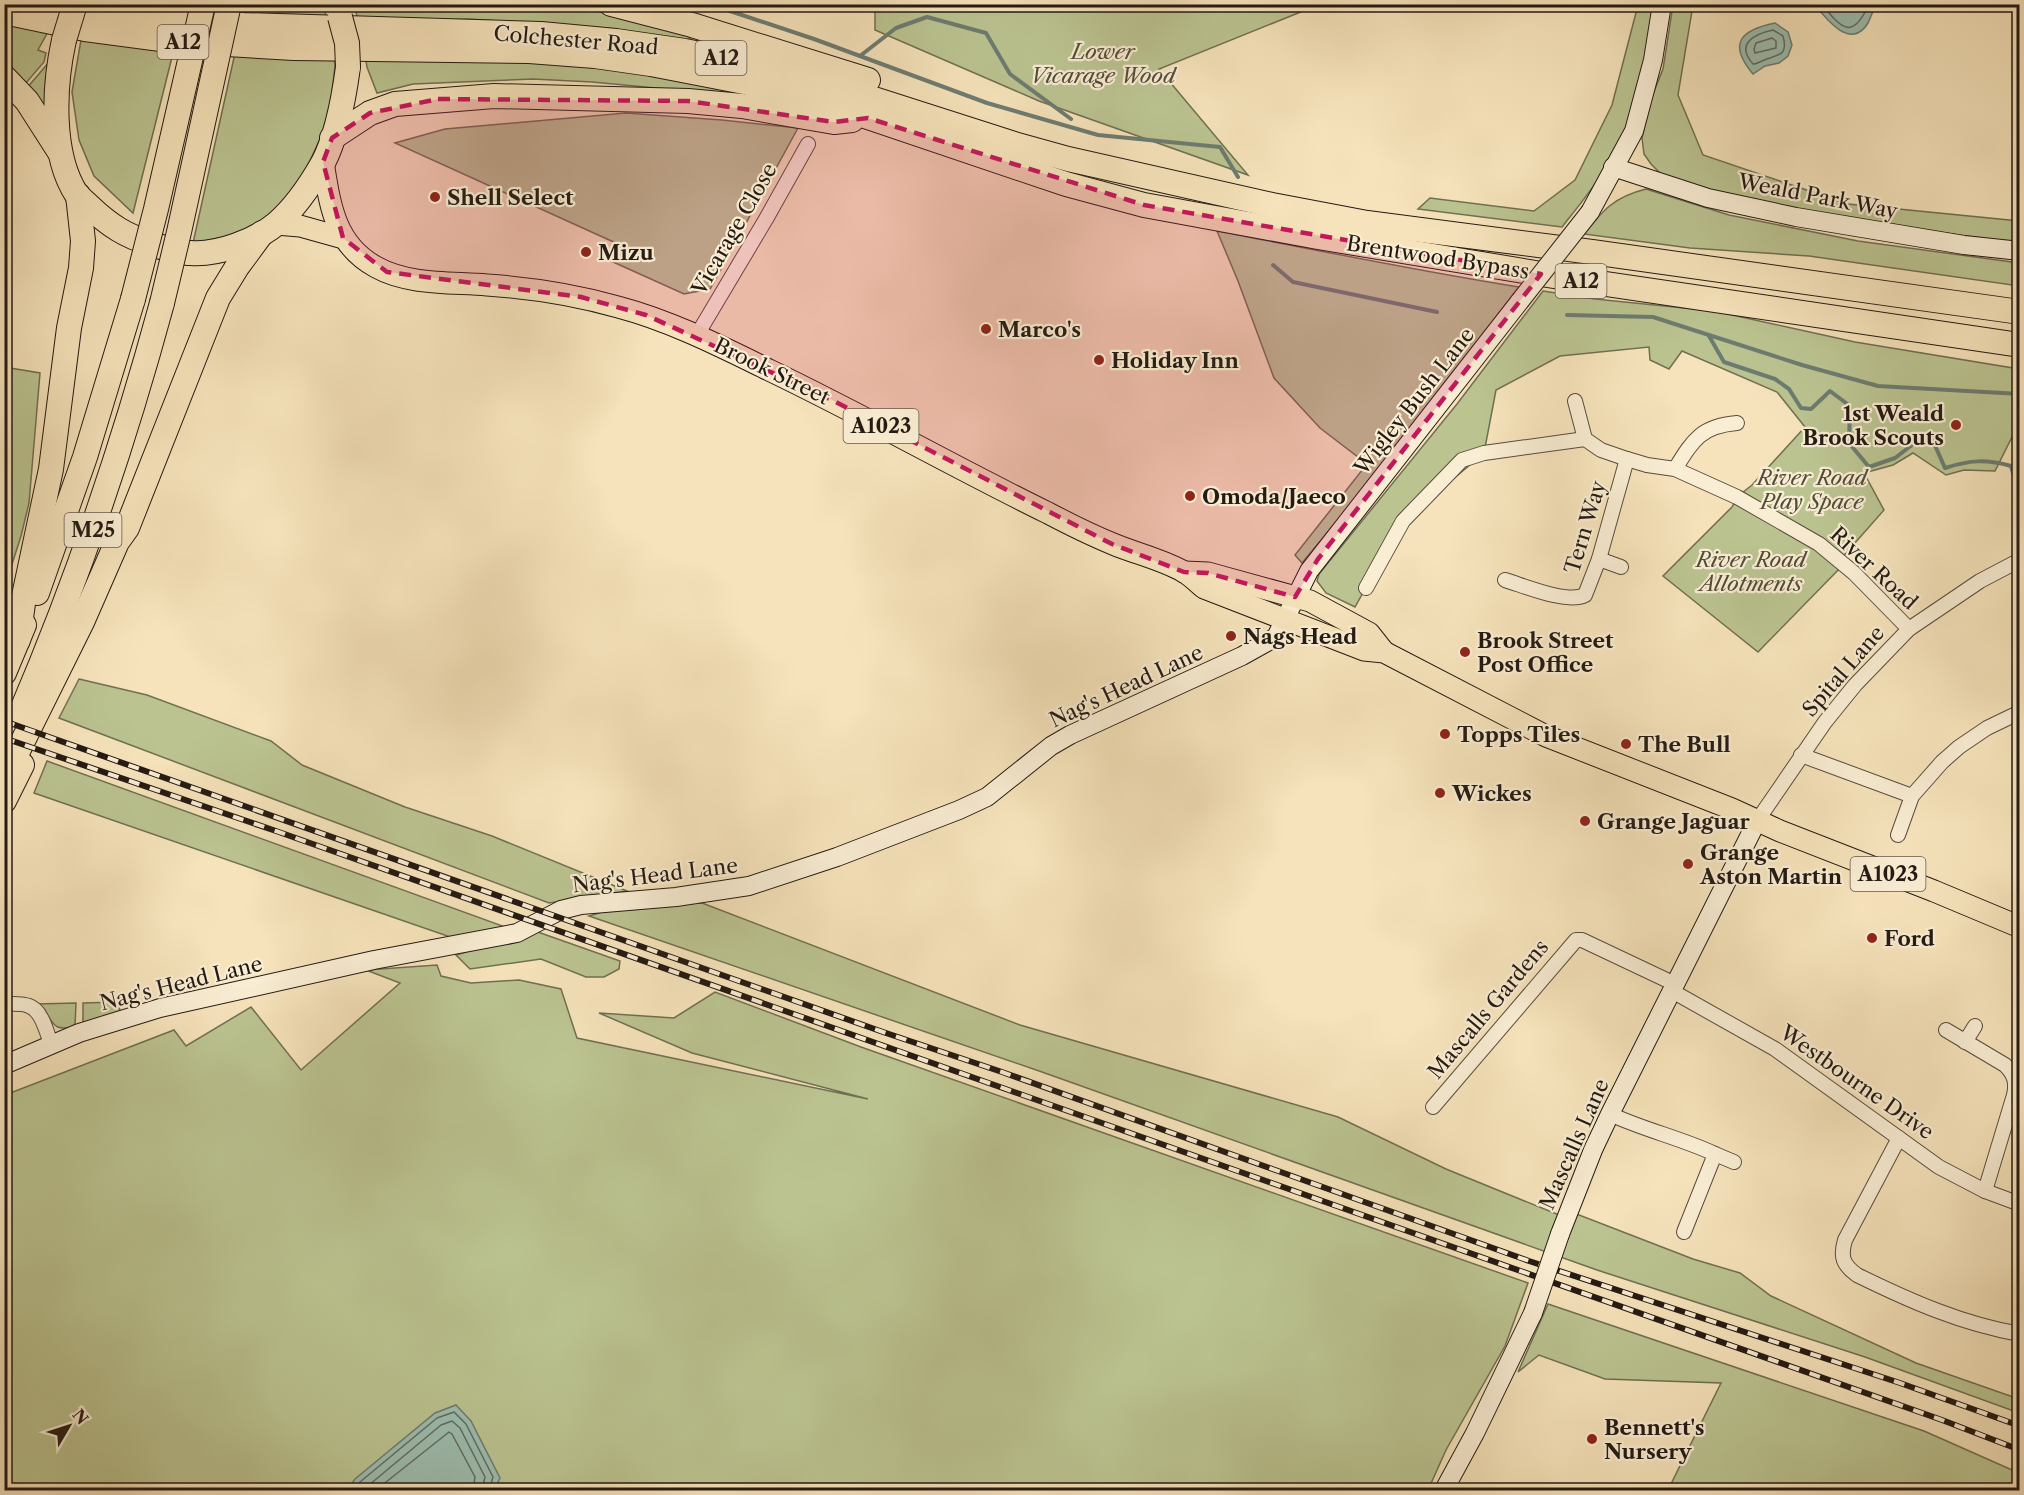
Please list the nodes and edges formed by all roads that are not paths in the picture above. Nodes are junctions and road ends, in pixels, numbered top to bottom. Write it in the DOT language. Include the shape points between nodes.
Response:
graph roads {
  1 [pos="70,4"];
  2 [pos="75,4"];
  3 [pos="202,4"];
  4 [pos="229,4"];
  5 [pos="610,4"];
  6 [pos="1662,4"];
  7 [pos="339,11"];
  8 [pos="4,12"];
  9 [pos="4,77"];
  10 [pos="868,118"];
  11 [pos="332,138"];
  12 [pos="808,144"];
  13 [pos="60,153"];
  14 [pos="1068,159"];
  15 [pos="324,162"];
  16 [pos="1613,167"];
  17 [pos="78,195"];
  18 [pos="269,228"];
  19 [pos="343,238"];
  20 [pos="2019,251"];
  21 [pos="2019,312"];
  22 [pos="697,335"];
  23 [pos="2019,345"];
  24 [pos="1575,401"];
  25 [pos="1737,423"];
  26 [pos="1585,439"];
  27 [pos="1627,459"];
  28 [pos="1675,469"];
  29 [pos="127,528"];
  30 [pos="1599,560"];
  31 [pos="2019,560"];
  32 [pos="1621,567"];
  33 [pos="1184,572"];
  34 [pos="1504,579"];
  35 [pos="1366,588"];
  36 [pos="1295,597"];
  37 [pos="1286,619"];
  38 [pos="1909,629"];
  39 [pos="18,640"];
  40 [pos="1384,652"];
  41 [pos="4,672"];
  42 [pos="2013,715"];
  43 [pos="4,750"];
  44 [pos="1802,755"];
  45 [pos="4,779"];
  46 [pos="1912,796"];
  47 [pos="4,801"];
  48 [pos="1757,821"];
  49 [pos="1898,835"];
  50 [pos="2019,927"];
  51 [pos="1674,987"];
  52 [pos="4,1004"];
  53 [pos="1974,1026"];
  54 [pos="1946,1030"];
  55 [pos="1965,1042"];
  56 [pos="51,1044"];
  57 [pos="4,1065"];
  58 [pos="1433,1107"];
  59 [pos="1610,1114"];
  60 [pos="1899,1138"];
  61 [pos="1715,1154"];
  62 [pos="1734,1162"];
  63 [pos="1985,1191"];
  64 [pos="2019,1204"];
  65 [pos="1684,1232"];
  66 [pos="2019,1334"];
  67 [pos="1444,1491"];
  1 -- 14 [label="highway, Colchester Road / A12" via="138,16 222,24 541,34 685,51 836,87"];
  2 -- 13 [label="highway, bridge" via="58,66"];
  3 -- 39 [label="highway, M25, bridge" via="133,299 78,478"];
  4 -- 43 [label="highway, M25, bridge" via="162,303 131,412 88,545"];
  5 -- 14 [label="highway, A12" via="828,66 986,122"];
  6 -- 16 [label="street" via="1653,60 1634,131"];
  7 -- 11 [label="highway, bridge" via="348,67 345,94"];
  8 -- 10 [label="highway, Colchester Road / A12" via="85,29 176,41 594,56 734,80"];
  9 -- 13 [label="highway" via="27,100"];
  10 -- 11 [label="highway, A12" via="834,122 688,101 495,96 395,104 370,112"];
  10 -- 23 [label="highway, Brentwood Bypass / A12" via="1066,184 1209,218 1572,279"];
  11 -- 15 [label="highway"];
  12 -- 22 [label="street, Vicarage Close"];
  13 -- 17 [label="highway"];
  14 -- 21 [label="highway, Brentwood Bypass / A12" via="1367,223"];
  15 -- 18 [label="highway" via="302,195"];
  15 -- 19 [label="main road, Brook Street / A1023" via="330,203"];
  16 -- 20 [label="street, Weald Park Way" via="1708,198 1796,217"];
  16 -- 36 [label="street, Wigley Bush Lane, bridge" via="1590,212 1318,559"];
  17 -- 18 [label="highway" via="115,229 162,248 215,252"];
  17 -- 39 [label="highway, M25" via="83,241 81,268 69,328 51,469"];
  18 -- 19 [label="main road, Brook Street / A1023" via="300,226"];
  18 -- 29 [label="highway, M25" via="218,298"];
  19 -- 22 [label="main road, Brook Street / A1023" via="375,267 406,278 581,297 646,315"];
  22 -- 33 [label="main road, Brook Street / A1023" via="832,400 1048,514"];
  24 -- 26 [label="street"];
  25 -- 28 [label="street" via="1705,430"];
  26 -- 27 [label="street, River Road" via="1601,450"];
  26 -- 35 [label="street" via="1484,453 1462,460 1403,521"];
  27 -- 28 [label="street, River Road"];
  27 -- 30 [label="street, Tern Way"];
  28 -- 38 [label="street, River Road" via="1737,497 1819,544"];
  29 -- 45 [label="highway, M25"];
  29 -- 47 [label="highway, M25" via="94,615"];
  30 -- 32 [label="street"];
  30 -- 34 [label="street, Tern Way" via="1586,595 1578,598"];
  31 -- 38 [label="street, Spital Lane" via="1980,580"];
  33 -- 36 [label="main road, Brook Street / A1023" via="1208,573"];
  33 -- 37 [label="main road, Brook Street / A1023" via="1204,588"];
  36 -- 37 [label="street, Wigley Bush Lane"];
  36 -- 40 [label="main road, Brook Street / A1023" via="1369,633"];
  37 -- 40 [label="main road, Brook Street / A1023" via="1364,650"];
  37 -- 56 [label="street, Nag's Head Lane" via="1276,637 1268,642 1070,735 987,796 837,857 749,886 581,905 561,910 517,933 165,1007"];
  38 -- 44 [label="street, Spital Lane" via="1855,685"];
  39 -- 41 [label="highway, M25"];
  40 -- 48 [label="main road, Brook Street / A1023" via="1546,736"];
  42 -- 46 [label="street" via="1959,747"];
  44 -- 46 [label="street"];
  44 -- 48 [label="street, Spital Lane"];
  46 -- 49 [label="street"];
  48 -- 50 [label="main road, A1023"];
  48 -- 51 [label="street, Mascalls Lane"];
  51 -- 58 [label="street, Mascalls Gardens" via="1576,940"];
  51 -- 59 [label="street, Mascalls Lane"];
  51 -- 60 [label="street, Westbourne Drive" via="1775,1049"];
  52 -- 56 [label="street" via="35,1009"];
  53 -- 55 [label="street"];
  54 -- 55 [label="street"];
  55 -- 63 [label="street" via="2004,1065 2016,1082"];
  56 -- 57 [label="street, Nag's Head Lane"];
  59 -- 61 [label="street"];
  59 -- 67 [label="street, Mascalls Lane, bridge" via="1560,1234 1533,1313"];
  60 -- 63 [label="street, Westbourne Drive" via="1939,1167"];
  60 -- 66 [label="street" via="1845,1240 1843,1262 1857,1275 1932,1309"];
  61 -- 62 [label="street"];
  61 -- 65 [label="street"];
  63 -- 64 [label="street, Westbourne Drive"];
}
